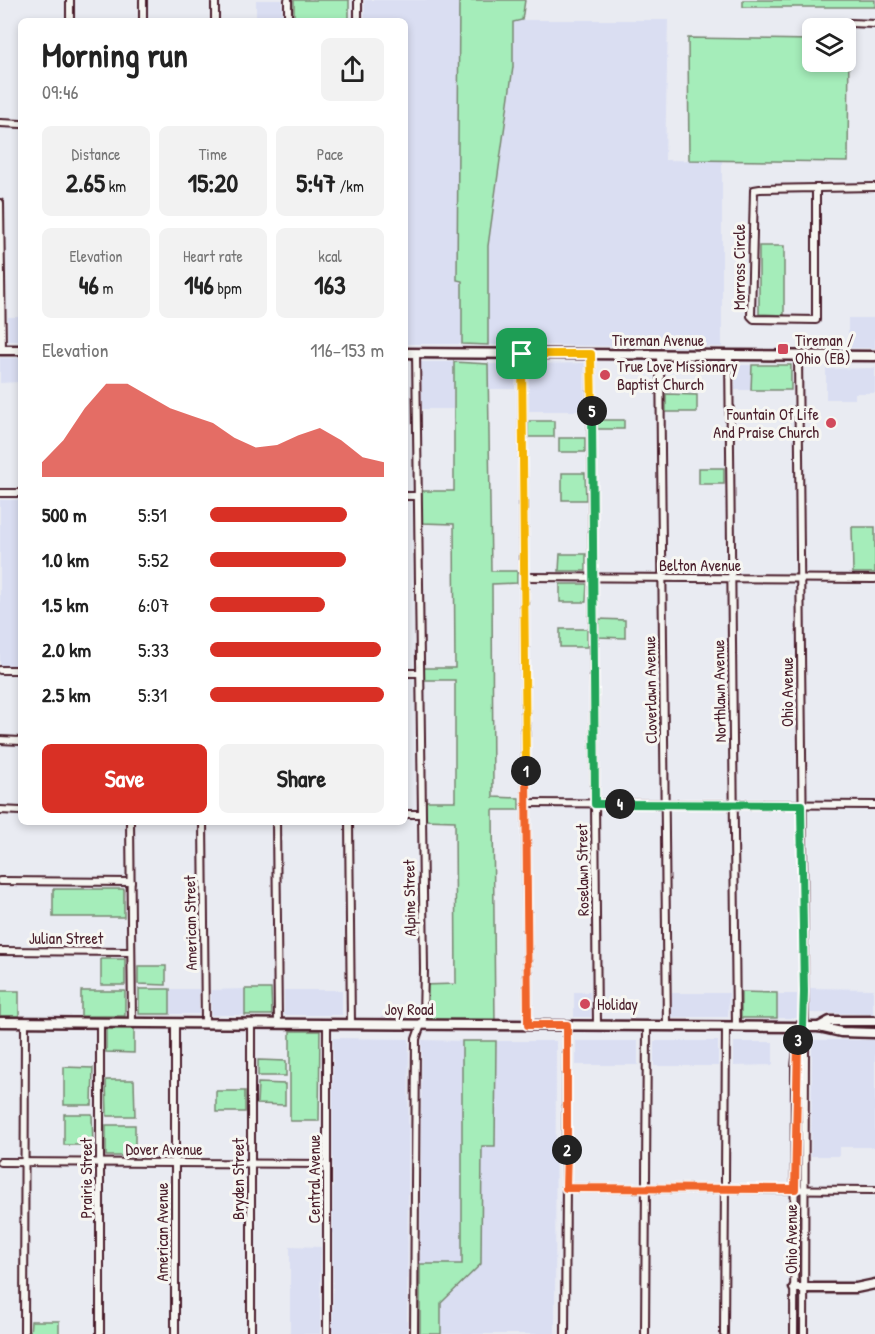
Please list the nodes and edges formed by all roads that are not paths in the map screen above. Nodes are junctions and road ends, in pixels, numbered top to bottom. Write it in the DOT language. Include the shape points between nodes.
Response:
graph roads {
  1 [pos="70,0"];
  2 [pos="143,0"];
  3 [pos="215,0"];
  4 [pos="288,0"];
  5 [pos="358,0"];
  6 [pos="70,18"];
  7 [pos="143,18"];
  8 [pos="215,18"];
  9 [pos="288,18"];
  10 [pos="358,18"];
  11 [pos="856,23"];
  12 [pos="875,24"];
  13 [pos="0,123"];
  14 [pos="18,124"];
  15 [pos="875,187"];
  16 [pos="816,188"];
  17 [pos="0,203"];
  18 [pos="1,350"];
  19 [pos="18,350"];
  20 [pos="408,353"];
  21 [pos="416,353"];
  22 [pos="522,354"];
  23 [pos="591,354"];
  24 [pos="660,355"];
  25 [pos="729,355"];
  26 [pos="798,356"];
  27 [pos="875,356"];
  28 [pos="0,493"];
  29 [pos="18,493"];
  30 [pos="408,496"];
  31 [pos="417,496"];
  32 [pos="524,577"];
  33 [pos="593,578"];
  34 [pos="662,578"];
  35 [pos="732,578"];
  36 [pos="799,578"];
  37 [pos="875,579"];
  38 [pos="0,670"];
  39 [pos="18,670"];
  40 [pos="408,673"];
  41 [pos="420,673"];
  42 [pos="0,740"];
  43 [pos="18,741"];
  44 [pos="526,803"];
  45 [pos="595,804"];
  46 [pos="664,804"];
  47 [pos="734,805"];
  48 [pos="801,805"];
  49 [pos="875,805"];
  50 [pos="0,810"];
  51 [pos="18,811"];
  52 [pos="408,814"];
  53 [pos="421,814"];
  54 [pos="130,825"];
  55 [pos="203,825"];
  56 [pos="276,825"];
  57 [pos="349,825"];
  58 [pos="0,881"];
  59 [pos="131,882"];
  60 [pos="0,951"];
  61 [pos="131,952"];
  62 [pos="875,1021"];
  63 [pos="0,1022"];
  64 [pos="25,1022"];
  65 [pos="100,1023"];
  66 [pos="132,1023"];
  67 [pos="175,1023"];
  68 [pos="205,1023"];
  69 [pos="251,1023"];
  70 [pos="278,1023"];
  71 [pos="327,1024"];
  72 [pos="351,1024"];
  73 [pos="420,1024"];
  74 [pos="528,1025"];
  75 [pos="567,1025"];
  76 [pos="597,1026"];
  77 [pos="647,1026"];
  78 [pos="667,1026"];
  79 [pos="731,1026"];
  80 [pos="803,1027"];
  81 [pos="819,1027"];
  82 [pos="875,1033"];
  83 [pos="805,1108"];
  84 [pos="795,1109"];
  85 [pos="0,1162"];
  86 [pos="24,1162"];
  87 [pos="100,1162"];
  88 [pos="175,1163"];
  89 [pos="251,1163"];
  90 [pos="327,1164"];
  91 [pos="566,1188"];
  92 [pos="646,1188"];
  93 [pos="725,1189"];
  94 [pos="795,1189"];
  95 [pos="805,1189"];
  96 [pos="875,1190"];
  97 [pos="875,1284"];
  98 [pos="794,1288"];
  99 [pos="805,1288"];
  100 [pos="24,1334"];
  101 [pos="100,1334"];
  102 [pos="175,1334"];
  103 [pos="251,1334"];
  104 [pos="327,1334"];
  105 [pos="414,1334"];
  106 [pos="565,1334"];
  107 [pos="645,1334"];
  108 [pos="724,1334"];
  109 [pos="794,1334"];
  110 [pos="804,1334"];
  1 -- 6 [label="street"];
  2 -- 7 [label="street"];
  3 -- 8 [label="street"];
  4 -- 9 [label="street"];
  5 -- 10 [label="street"];
  11 -- 12 [label="street"];
  13 -- 14 [label="street"];
  15 -- 16 [label="street, Morross Circle"];
  16 -- 16 [label="street, Morross Circle" via="816,320 752,318 754,190"];
  17 -- 18 [label="street"];
  18 -- 19 [label="street"];
  20 -- 21 [label="street, Tireman Avenue"];
  21 -- 22 [label="street, Tireman Avenue"];
  21 -- 31 [label="street, Alpine Street"];
  22 -- 23 [label="street, Tireman Avenue"];
  22 -- 32 [label="street"];
  23 -- 24 [label="street, Tireman Avenue"];
  23 -- 33 [label="street, Roselawn Street"];
  24 -- 25 [label="street, Tireman Avenue"];
  24 -- 34 [label="street, Cloverlawn Avenue"];
  25 -- 26 [label="street, Tireman Avenue"];
  25 -- 35 [label="street, Northlawn Avenue"];
  26 -- 27 [label="street, Tireman Avenue"];
  26 -- 36 [label="street, Ohio Avenue"];
  28 -- 29 [label="street"];
  30 -- 31 [label="street"];
  31 -- 41 [label="street, Alpine Street"];
  32 -- 33 [label="street, Belton Avenue"];
  32 -- 44 [label="street"];
  33 -- 34 [label="street, Belton Avenue"];
  33 -- 45 [label="street, Roselawn Street"];
  34 -- 35 [label="street, Belton Avenue"];
  34 -- 46 [label="street, Cloverlawn Avenue"];
  35 -- 36 [label="street, Belton Avenue"];
  35 -- 47 [label="street, Northlawn Avenue"];
  36 -- 37 [label="street, Belton Avenue"];
  36 -- 48 [label="street, Ohio Avenue"];
  38 -- 39 [label="street"];
  40 -- 41 [label="street"];
  41 -- 53 [label="street, Alpine Street"];
  42 -- 43 [label="street"];
  44 -- 45 [label="street"];
  44 -- 74 [label="street"];
  45 -- 46 [label="street"];
  45 -- 76 [label="street, Roselawn Street"];
  46 -- 47 [label="street"];
  46 -- 78 [label="street, Cloverlawn Avenue"];
  47 -- 48 [label="street"];
  47 -- 79 [label="street, Northlawn Avenue"];
  48 -- 49 [label="street"];
  48 -- 80 [label="street, Ohio Avenue"];
  50 -- 51 [label="street"];
  52 -- 53 [label="street"];
  53 -- 73 [label="street, Alpine Street" via="424,969"];
  54 -- 59 [label="street"];
  55 -- 68 [label="street, American Street"];
  56 -- 70 [label="street"];
  57 -- 72 [label="street"];
  58 -- 59 [label="street"];
  59 -- 61 [label="street"];
  60 -- 61 [label="street, Julian Street"];
  61 -- 66 [label="street"];
  62 -- 81 [label="street, Joy Road" via="830,1021"];
  63 -- 64 [label="street, Joy Road"];
  64 -- 65 [label="street, Joy Road"];
  64 -- 86 [label="street"];
  65 -- 66 [label="street, Joy Road"];
  65 -- 87 [label="street, Prairie Street"];
  66 -- 67 [label="street, Joy Road"];
  67 -- 68 [label="street, Joy Road"];
  67 -- 88 [label="street, American Avenue"];
  68 -- 69 [label="street, Joy Road"];
  69 -- 70 [label="street, Joy Road"];
  69 -- 89 [label="street, Bryden Street"];
  70 -- 71 [label="street, Joy Road"];
  71 -- 72 [label="street, Joy Road"];
  71 -- 90 [label="street, Central Avenue"];
  72 -- 73 [label="street, Joy Road"];
  73 -- 74 [label="street, Joy Road"];
  73 -- 105 [label="street, Alpine Street" via="416,1040"];
  74 -- 75 [label="street, Joy Road"];
  75 -- 76 [label="street, Joy Road"];
  75 -- 91 [label="street"];
  76 -- 77 [label="street, Joy Road"];
  77 -- 78 [label="street, Joy Road"];
  77 -- 92 [label="street"];
  78 -- 79 [label="street, Joy Road"];
  79 -- 80 [label="street, Joy Road"];
  79 -- 93 [label="street, Northlawn Avenue"];
  80 -- 81 [label="street, Joy Road"];
  80 -- 83 [label="street, Ohio Avenue"];
  80 -- 84 [label="street, Ohio Avenue" via="797,1048"];
  81 -- 82 [label="street, Joy Road"];
  83 -- 84 [label="street"];
  83 -- 95 [label="street, Ohio Avenue"];
  84 -- 94 [label="street, Ohio Avenue"];
  85 -- 86 [label="street, Dover Avenue"];
  86 -- 87 [label="street, Dover Avenue"];
  86 -- 100 [label="street"];
  87 -- 88 [label="street, Dover Avenue"];
  87 -- 101 [label="street, Prairie Street"];
  88 -- 89 [label="street, Dover Avenue"];
  88 -- 102 [label="street, American Avenue"];
  89 -- 90 [label="street, Dover Avenue"];
  89 -- 103 [label="street, Bryden Street"];
  90 -- 104 [label="street, Central Avenue"];
  91 -- 92 [label="street"];
  91 -- 106 [label="street"];
  92 -- 93 [label="street"];
  92 -- 107 [label="street"];
  93 -- 94 [label="street"];
  93 -- 108 [label="street, Northlawn Avenue"];
  94 -- 95 [label="street"];
  94 -- 98 [label="street, Ohio Avenue"];
  95 -- 96 [label="street"];
  95 -- 99 [label="street, Ohio Avenue"];
  97 -- 99 [label="street"];
  98 -- 99 [label="street"];
  98 -- 109 [label="street, Ohio Avenue"];
  99 -- 110 [label="street, Ohio Avenue"];
}
